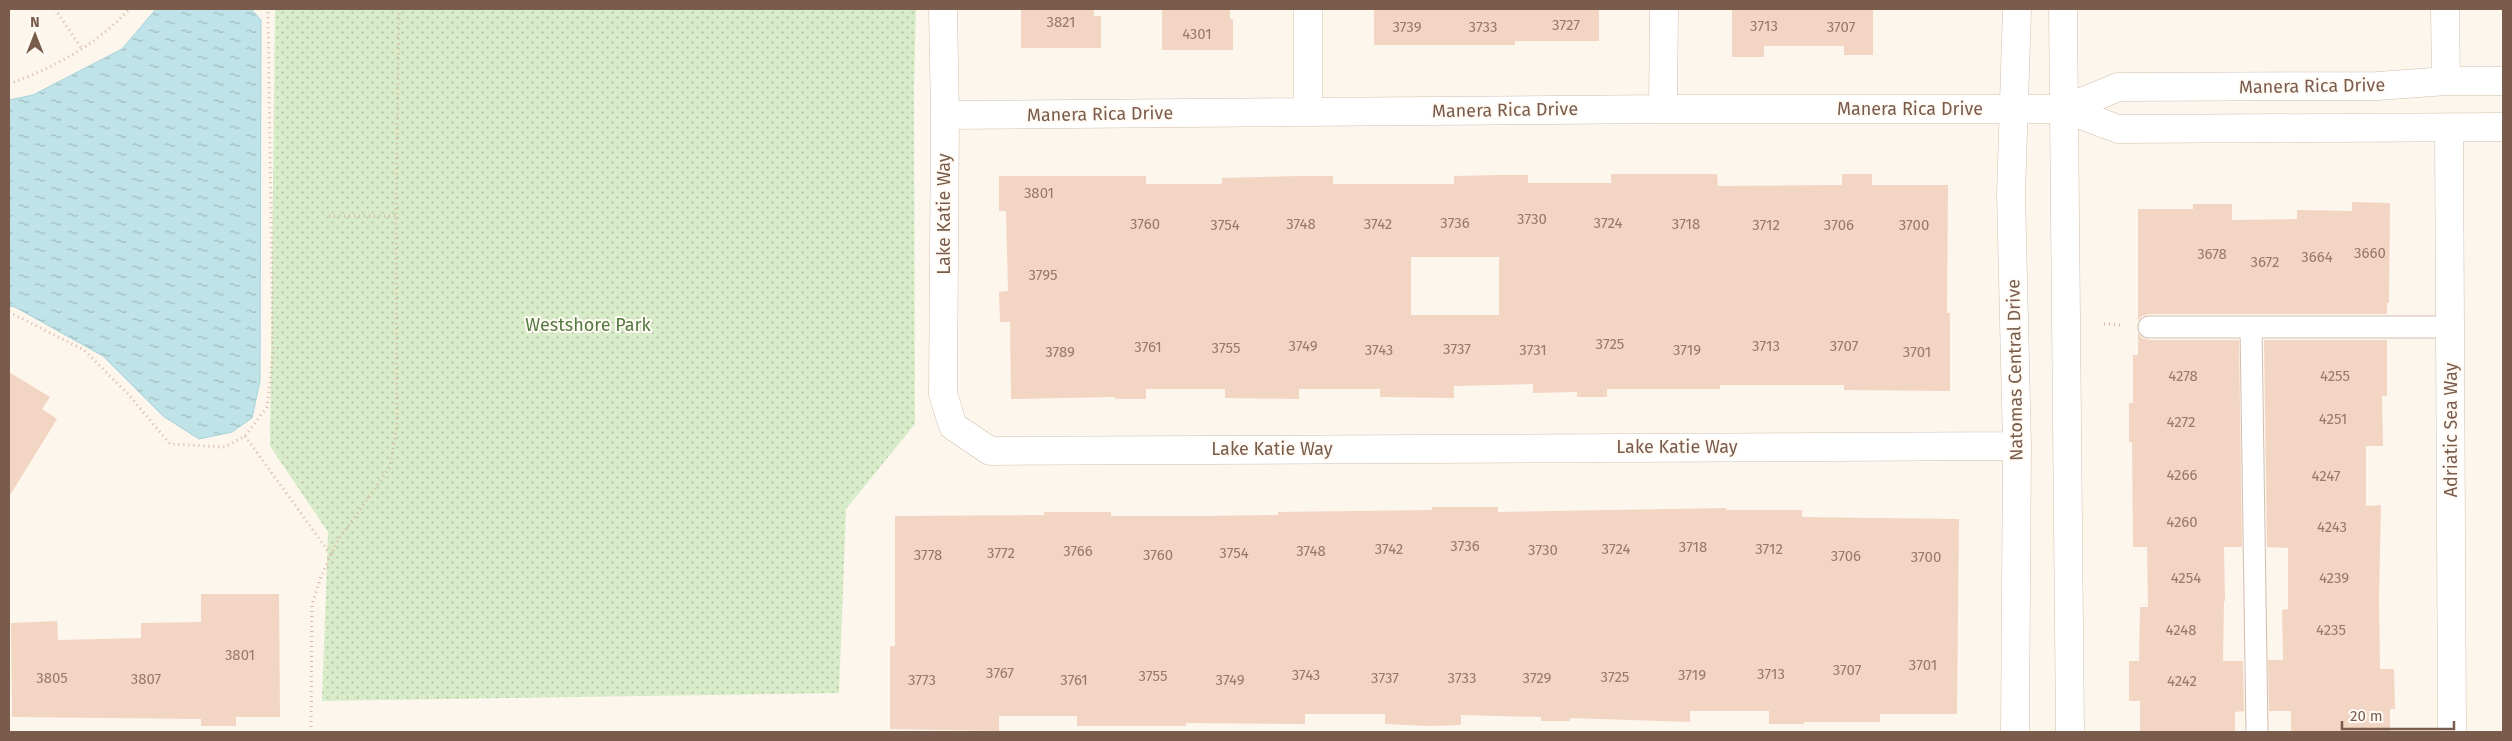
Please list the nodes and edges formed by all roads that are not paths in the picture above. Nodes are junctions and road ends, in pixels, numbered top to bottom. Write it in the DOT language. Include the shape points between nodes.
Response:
graph roads {
  1 [pos="943,9"];
  2 [pos="1308,9"];
  3 [pos="1664,9"];
  4 [pos="2017,9"];
  5 [pos="2063,9"];
  6 [pos="2445,9"];
  7 [pos="2446,81"];
  8 [pos="2503,81"];
  9 [pos="1663,109"];
  10 [pos="2065,109"];
  11 [pos="2014,110"];
  12 [pos="1308,112"];
  13 [pos="945,114"];
  14 [pos="2503,127"];
  15 [pos="2449,128"];
  16 [pos="2149,326"];
  17 [pos="2251,326"];
  18 [pos="2451,327"];
  19 [pos="2017,446"];
  20 [pos="2016,732"];
  21 [pos="2070,732"];
  22 [pos="2257,732"];
  23 [pos="2452,732"];
  1 -- 13 [label="street, Lake Katie Way"];
  2 -- 12 [label="street"];
  3 -- 9 [label="street"];
  4 -- 11 [label="street, Natomas Central Drive"];
  5 -- 10 [label="street"];
  6 -- 7 [label="street"];
  7 -- 8 [label="street, Manera Rica Drive"];
  7 -- 10 [label="street, Manera Rica Drive" via="2378,86 2118,87"];
  9 -- 11 [label="street, Manera Rica Drive"];
  9 -- 12 [label="street, Manera Rica Drive"];
  10 -- 11 [label="street, Manera Rica Drive"];
  10 -- 15 [label="street, Manera Rica Drive" via="2118,129"];
  10 -- 21 [label="street"];
  11 -- 19 [label="street, Natomas Central Drive" via="2011,194"];
  12 -- 13 [label="street, Manera Rica Drive"];
  13 -- 19 [label="street, Lake Katie Way" via="943,394 953,426 990,451"];
  14 -- 15 [label="street, Manera Rica Drive"];
  15 -- 18 [label="street, Adriatic Sea Way"];
  16 -- 17 [label="lane"];
  17 -- 18 [label="lane"];
  17 -- 22 [label="lane"];
  18 -- 23 [label="street, Adriatic Sea Way"];
  19 -- 20 [label="street, Natomas Central Drive"];
}
